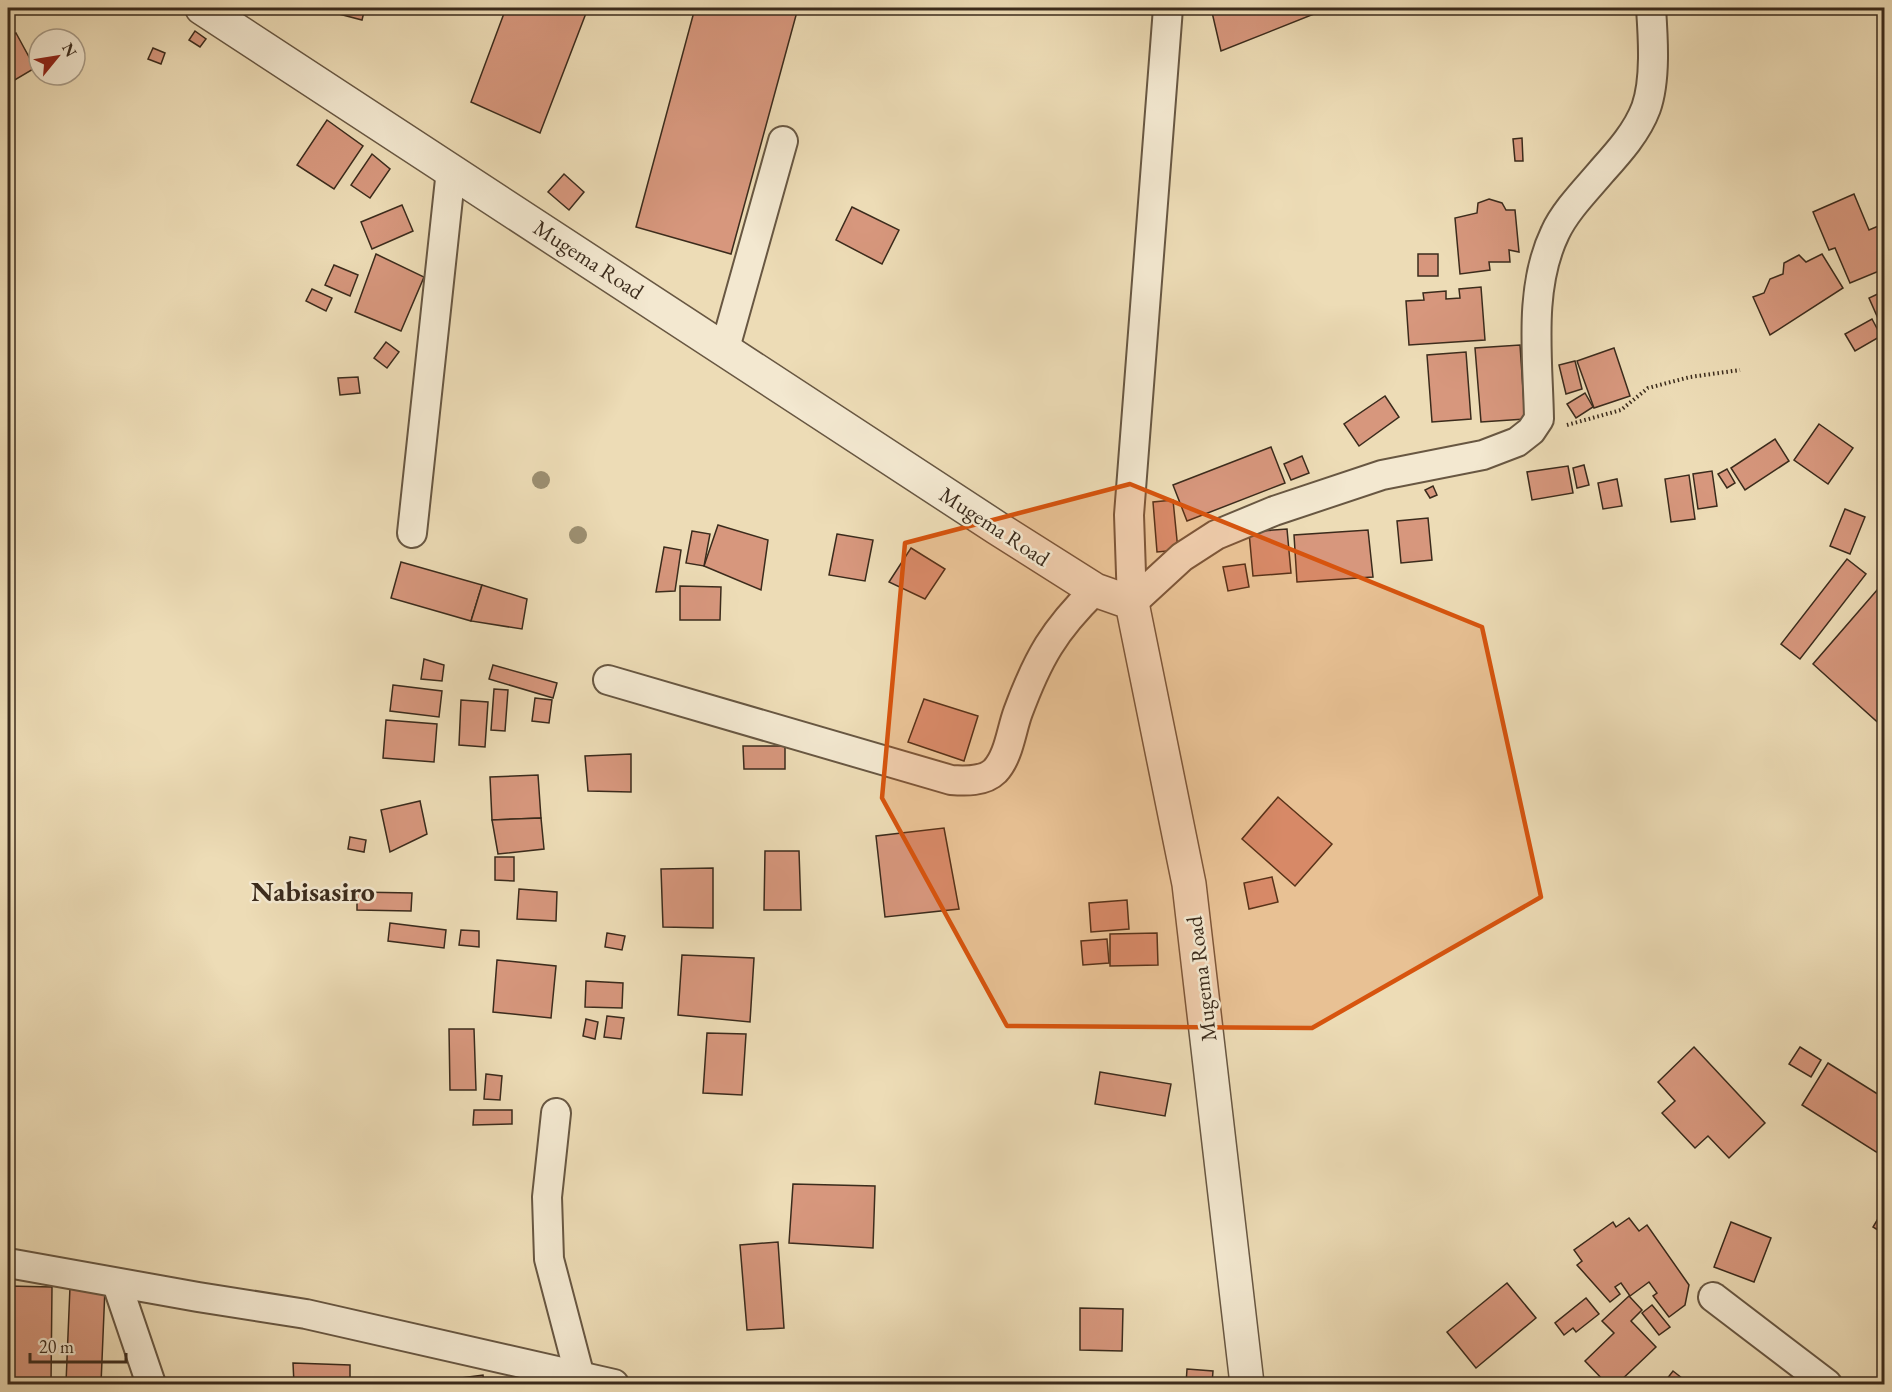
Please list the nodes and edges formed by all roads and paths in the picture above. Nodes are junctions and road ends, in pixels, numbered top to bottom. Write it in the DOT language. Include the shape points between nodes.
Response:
graph roads {
  1 [pos="201,8"];
  2 [pos="1168,8"];
  3 [pos="1652,8"];
  4 [pos="783,141"];
  5 [pos="451,170"];
  6 [pos="725,348"];
  7 [pos="1740,370"];
  8 [pos="1531,431"];
  9 [pos="412,533"];
  10 [pos="1095,590"];
  11 [pos="1132,603"];
  12 [pos="608,681"];
  13 [pos="556,1113"];
  14 [pos="8,1263"];
  15 [pos="117,1284"];
  16 [pos="1713,1298"];
  17 [pos="580,1377"];
  18 [pos="151,1384"];
  19 [pos="614,1384"];
  20 [pos="1247,1384"];
  21 [pos="1827,1384"];
  1 -- 5 [label="street, Mugema Road"];
  2 -- 11 [label="street" via="1130,515"];
  3 -- 8 [label="street" via="1653,61 1646,107 1626,144 1555,232 1544,262 1538,303 1539,419"];
  4 -- 6 [label="street"];
  5 -- 6 [label="street, Mugema Road"];
  5 -- 9 [label="street"];
  6 -- 10 [label="street, Mugema Road"];
  7 -- 8 [label="path" via="1648,388 1621,410"];
  8 -- 11 [label="street" via="1517,442 1483,455 1382,476 1274,511 1216,535 1182,557"];
  10 -- 11 [label="street, Mugema Road"];
  10 -- 12 [label="street" via="1065,619 1045,649 1003,759 994,772 970,781 951,780"];
  11 -- 20 [label="street, Mugema Road" via="1190,884"];
  13 -- 17 [label="street" via="547,1197 549,1259"];
  14 -- 15 [label="street"];
  15 -- 17 [label="street" via="306,1314"];
  15 -- 18 [label="street"];
  16 -- 21 [label="street"];
  17 -- 19 [label="street"];
}
